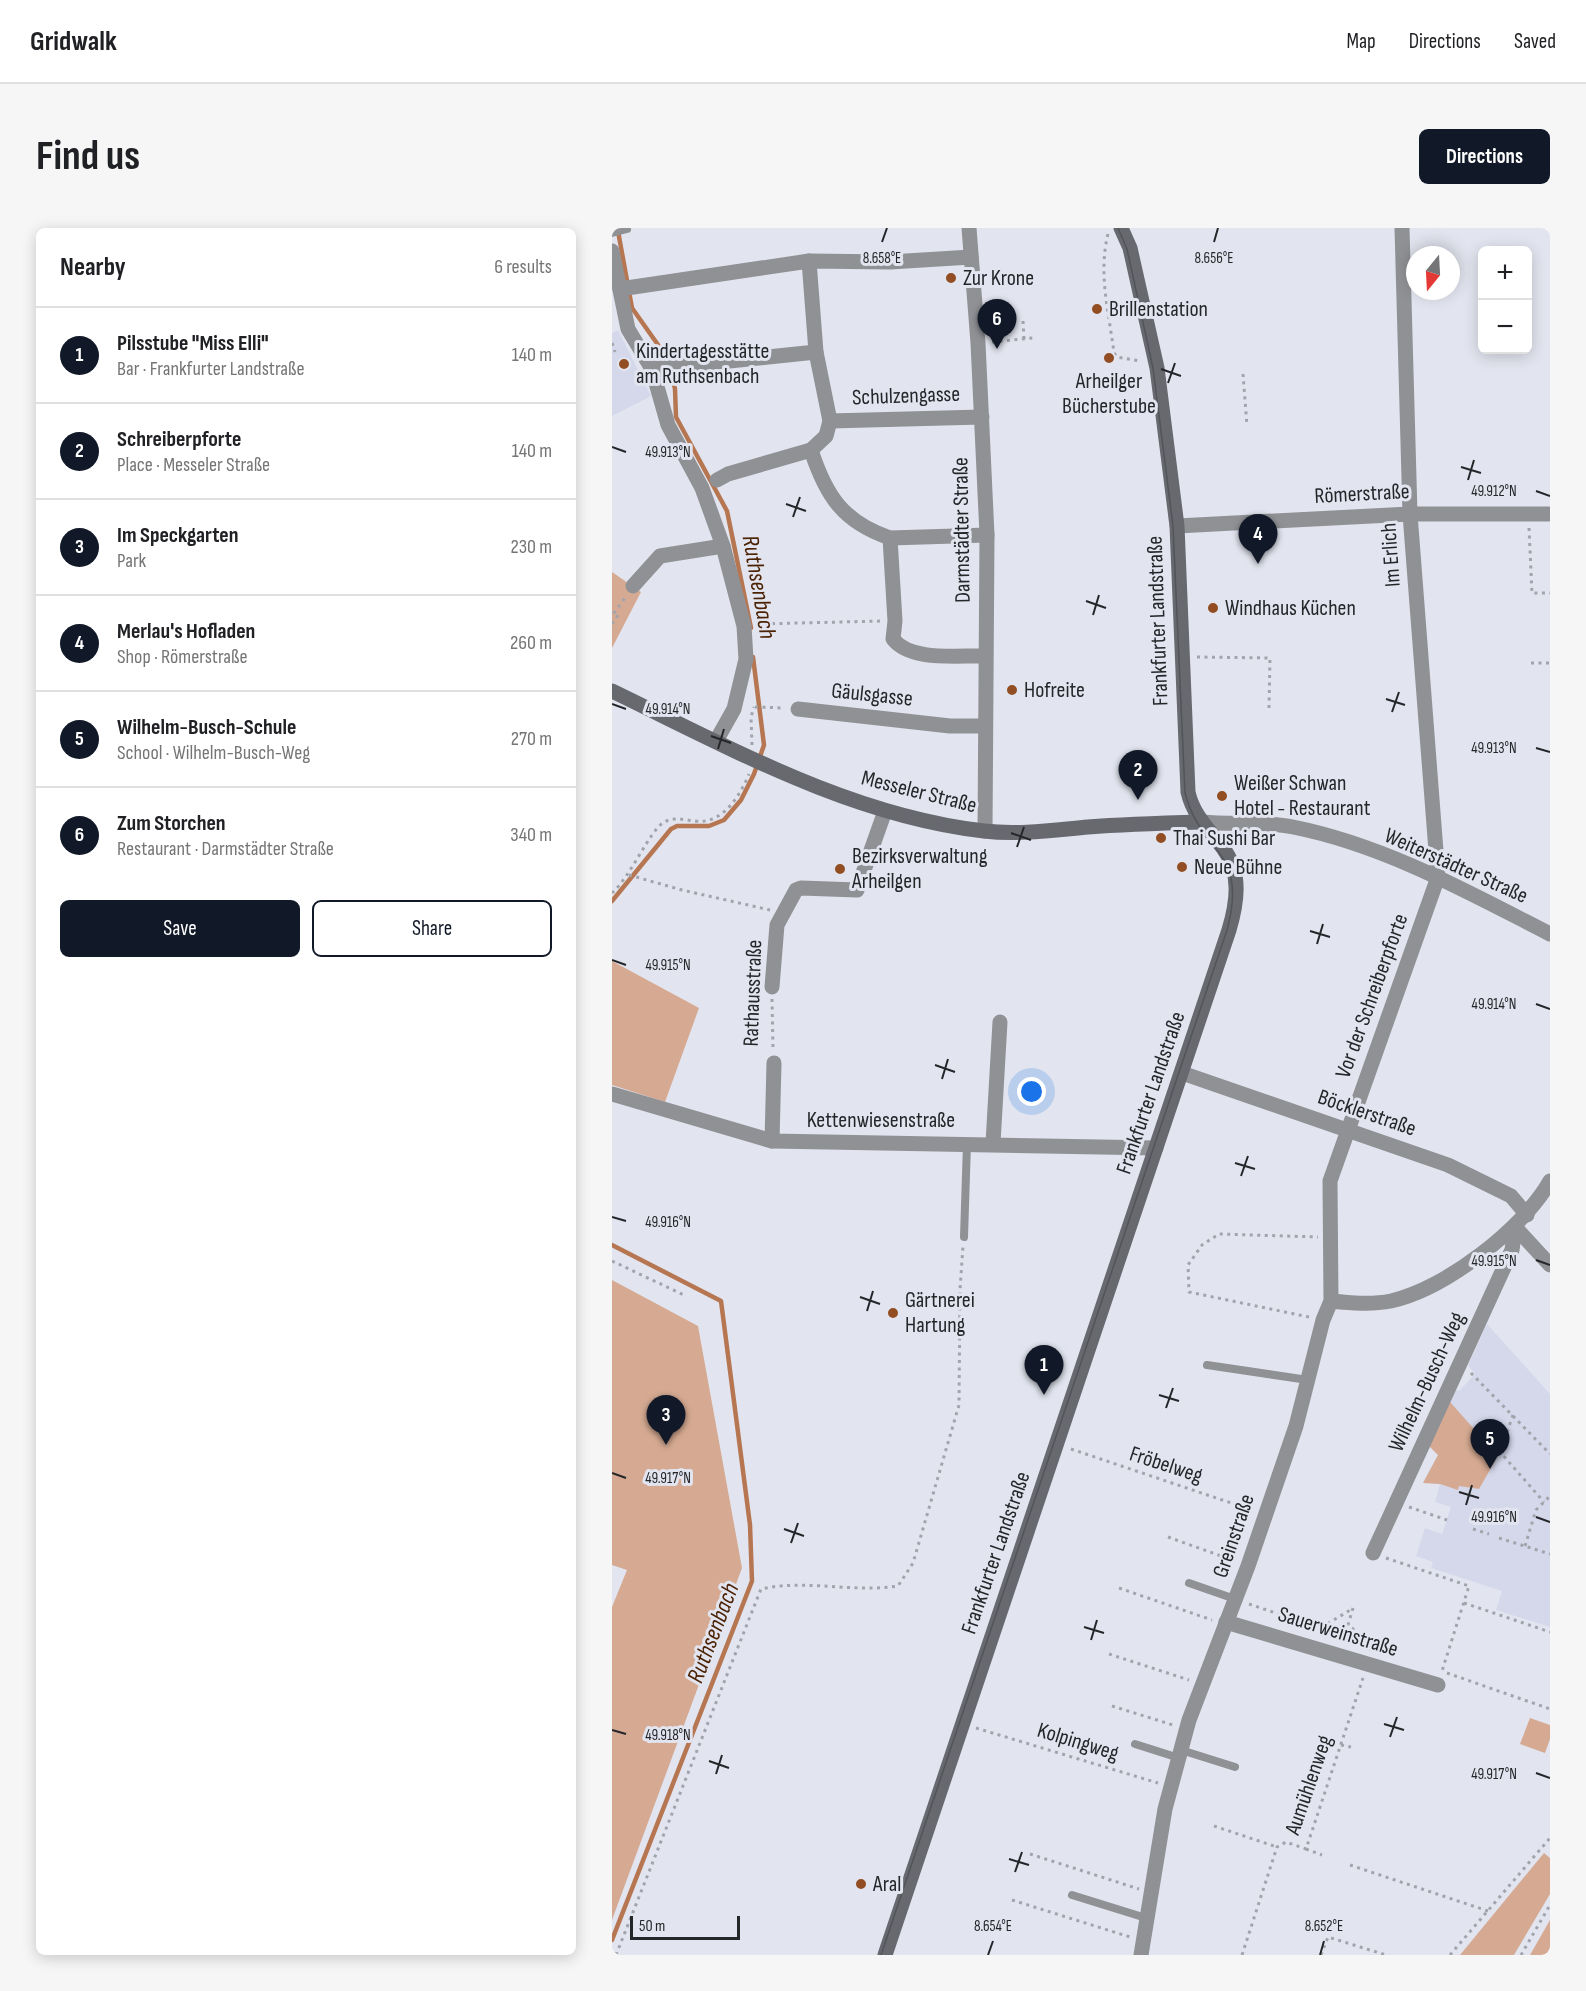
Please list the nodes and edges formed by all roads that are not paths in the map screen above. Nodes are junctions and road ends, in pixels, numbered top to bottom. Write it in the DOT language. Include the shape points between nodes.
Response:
graph roads {
  1 [pos="969,228"];
  2 [pos="1121,228"];
  3 [pos="1402,228"];
  4 [pos="627,229"];
  5 [pos="612,233"];
  6 [pos="612,251"];
  7 [pos="971,257"];
  8 [pos="809,261"];
  9 [pos="627,288"];
  10 [pos="816,352"];
  11 [pos="652,369"];
  12 [pos="982,417"];
  13 [pos="830,421"];
  14 [pos="811,450"];
  15 [pos="717,480"];
  16 [pos="1410,514"];
  17 [pos="1550,514"];
  18 [pos="1177,526"];
  19 [pos="987,535"];
  20 [pos="890,538"];
  21 [pos="723,546"];
  22 [pos="633,586"];
  23 [pos="985,656"];
  24 [pos="612,691"];
  25 [pos="798,709"];
  26 [pos="985,726"];
  27 [pos="716,741"];
  28 [pos="885,811"];
  29 [pos="1202,822"];
  30 [pos="985,831"];
  31 [pos="1438,877"];
  32 [pos="1550,934"];
  33 [pos="772,987"];
  34 [pos="1000,1022"];
  35 [pos="774,1063"];
  36 [pos="1182,1073"];
  37 [pos="612,1094"];
  38 [pos="1349,1129"];
  39 [pos="772,1140"];
  40 [pos="968,1143"];
  41 [pos="993,1143"];
  42 [pos="1156,1148"];
  43 [pos="1550,1181"];
  44 [pos="1527,1215"];
  45 [pos="1515,1227"];
  46 [pos="964,1237"];
  47 [pos="1550,1264"];
  48 [pos="1331,1301"];
  49 [pos="1207,1365"];
  50 [pos="1308,1380"];
  51 [pos="1373,1553"];
  52 [pos="1189,1583"];
  53 [pos="1235,1599"];
  54 [pos="1226,1623"];
  55 [pos="1440,1679"];
  56 [pos="1135,1744"];
  57 [pos="1180,1754"];
  58 [pos="1235,1767"];
  59 [pos="1072,1895"];
  60 [pos="1146,1918"];
  61 [pos="1142,1948"];
  62 [pos="885,1955"];
  1 -- 7 [label="street, Darmstädter Straße"];
  2 -- 18 [label="street, Frankfurter Landstraße" via="1132,257 1157,368"];
  3 -- 16 [label="street, Im Erlich"];
  4 -- 5 [label="lane"];
  6 -- 9 [label="street"];
  7 -- 8 [label="street"];
  7 -- 12 [label="street, Darmstädter Straße"];
  8 -- 9 [label="street"];
  8 -- 10 [label="street"];
  9 -- 11 [label="street" via="628,328"];
  10 -- 11 [label="street"];
  10 -- 13 [label="street"];
  11 -- 21 [label="street" via="668,425 702,488"];
  12 -- 13 [label="street, Schulzengasse"];
  12 -- 19 [label="street, Darmstädter Straße"];
  13 -- 14 [label="street" via="826,436"];
  14 -- 15 [label="street"];
  14 -- 20 [label="street" via="824,483 849,519 865,530"];
  16 -- 17 [label="street, Römerstraße"];
  16 -- 18 [label="street, Römerstraße"];
  16 -- 31 [label="street, Im Erlich"];
  18 -- 29 [label="street, Frankfurter Landstraße" via="1188,792 1191,806"];
  19 -- 20 [label="street"];
  19 -- 23 [label="street, Darmstädter Straße"];
  20 -- 23 [label="street" via="893,639 899,646 921,654"];
  21 -- 22 [label="street" via="660,556"];
  21 -- 27 [label="street" via="744,626 746,659 734,709"];
  23 -- 26 [label="street, Darmstädter Straße"];
  24 -- 27 [label="street, Messeler Straße"];
  25 -- 26 [label="street, Gäulsgasse" via="950,726"];
  26 -- 30 [label="street, Darmstädter Straße"];
  27 -- 28 [label="street, Messeler Straße" via="758,764"];
  28 -- 30 [label="street, Messeler Straße"];
  28 -- 33 [label="street, Rathausstraße" via="857,890 796,890 777,925"];
  29 -- 30 [label="street, Messeler Straße" via="1021,833"];
  29 -- 31 [label="street, Weiterstädter Straße" via="1271,823 1315,832"];
  29 -- 36 [label="street, Frankfurter Landstraße" via="1225,851 1236,881 1237,897"];
  31 -- 32 [label="street, Weiterstädter Straße"];
  31 -- 38 [label="street, Vor der Schreiberpforte"];
  34 -- 41 [label="street"];
  35 -- 39 [label="street, Rathausstraße"];
  36 -- 38 [label="street, Böcklerstraße"];
  36 -- 42 [label="street, Frankfurter Landstraße"];
  37 -- 39 [label="street, Kettenwiesenstraße"];
  38 -- 44 [label="street, Böcklerstraße" via="1495,1186 1511,1196"];
  38 -- 48 [label="street, Greinstraße" via="1330,1181"];
  39 -- 40 [label="street, Kettenwiesenstraße"];
  40 -- 41 [label="street, Kettenwiesenstraße"];
  40 -- 46 [label="lane"];
  41 -- 42 [label="street, Kettenwiesenstraße"];
  42 -- 62 [label="street, Frankfurter Landstraße"];
  43 -- 44 [label="street"];
  44 -- 45 [label="street"];
  45 -- 47 [label="street"];
  45 -- 48 [label="street" via="1444,1280 1423,1290 1390,1301"];
  45 -- 51 [label="street, Wilhelm-Busch-Weg" via="1512,1250"];
  48 -- 50 [label="street, Greinstraße"];
  49 -- 50 [label="lane"];
  50 -- 53 [label="street, Greinstraße" via="1296,1426"];
  52 -- 53 [label="lane"];
  53 -- 54 [label="street, Greinstraße"];
  54 -- 55 [label="street, Sauerweinstraße" via="1367,1664"];
  54 -- 57 [label="street, Greinstraße"];
  56 -- 57 [label="lane"];
  57 -- 58 [label="lane"];
  57 -- 60 [label="street, Greinstraße"];
  59 -- 60 [label="lane"];
  60 -- 61 [label="street, Greinstraße"];
}
